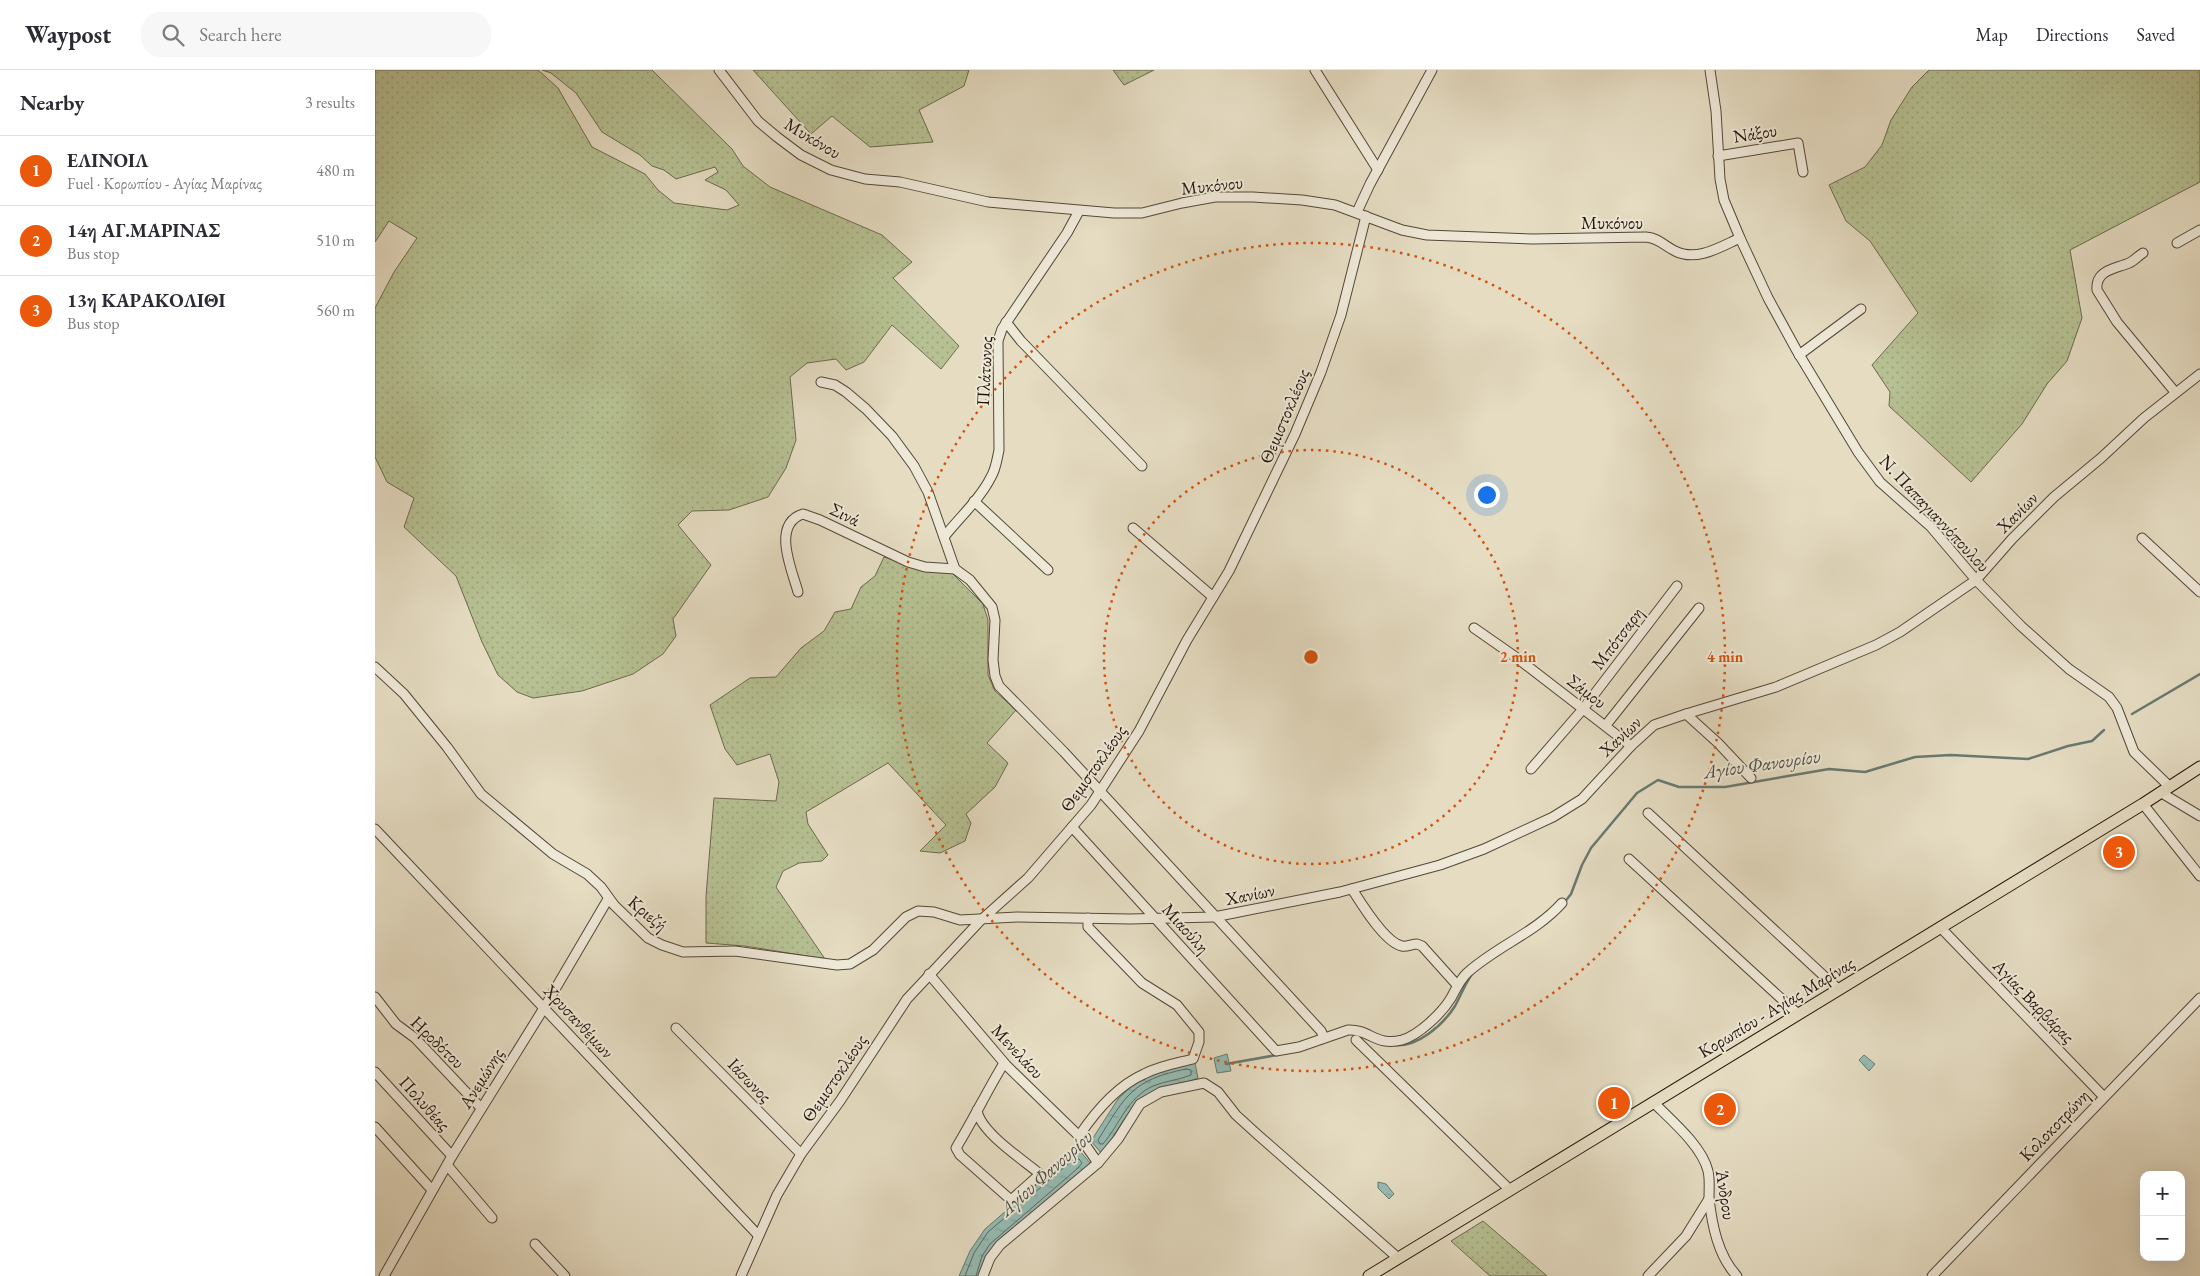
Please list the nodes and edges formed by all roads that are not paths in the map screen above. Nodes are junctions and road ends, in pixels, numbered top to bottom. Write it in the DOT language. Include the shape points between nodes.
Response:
graph roads {
  1 [pos="719,70"];
  2 [pos="1315,70"];
  3 [pos="1432,70"];
  4 [pos="1710,70"];
  5 [pos="1718,156"];
  6 [pos="1378,170"];
  7 [pos="1803,172"];
  8 [pos="1079,211"];
  9 [pos="1361,214"];
  10 [pos="2200,230"];
  11 [pos="1740,238"];
  12 [pos="2177,243"];
  13 [pos="2143,254"];
  14 [pos="1861,310"];
  15 [pos="1006,322"];
  16 [pos="998,341"];
  17 [pos="1021,342"];
  18 [pos="1799,355"];
  19 [pos="2200,374"];
  20 [pos="821,382"];
  21 [pos="2175,392"];
  22 [pos="1142,466"];
  23 [pos="975,501"];
  24 [pos="1133,528"];
  25 [pos="944,537"];
  26 [pos="2142,538"];
  27 [pos="955,569"];
  28 [pos="1048,570"];
  29 [pos="1976,580"];
  30 [pos="1677,586"];
  31 [pos="797,592"];
  32 [pos="2200,592"];
  33 [pos="1213,597"];
  34 [pos="1699,608"];
  35 [pos="1474,628"];
  36 [pos="375,658"];
  37 [pos="376,667"];
  38 [pos="1583,709"];
  39 [pos="1686,714"];
  40 [pos="1606,725"];
  41 [pos="1631,746"];
  42 [pos="2200,767"];
  43 [pos="1531,769"];
  44 [pos="1751,778"];
  45 [pos="2164,789"];
  46 [pos="1099,790"];
  47 [pos="2143,804"];
  48 [pos="1648,813"];
  49 [pos="2200,816"];
  50 [pos="1071,827"];
  51 [pos="375,829"];
  52 [pos="1629,860"];
  53 [pos="2200,876"];
  54 [pos="1352,889"];
  55 [pos="608,898"];
  56 [pos="1562,903"];
  57 [pos="1088,918"];
  58 [pos="1156,918"];
  59 [pos="1214,918"];
  60 [pos="981,920"];
  61 [pos="1940,927"];
  62 [pos="929,974"];
  63 [pos="1457,984"];
  64 [pos="1838,989"];
  65 [pos="375,997"];
  66 [pos="2200,998"];
  67 [pos="544,1008"];
  68 [pos="1798,1014"];
  69 [pos="677,1028"];
  70 [pos="1324,1038"];
  71 [pos="1356,1040"];
  72 [pos="1004,1063"];
  73 [pos="375,1072"];
  74 [pos="2104,1097"];
  75 [pos="1653,1102"];
  76 [pos="481,1108"];
  77 [pos="977,1110"];
  78 [pos="375,1127"];
  79 [pos="1079,1136"];
  80 [pos="801,1154"];
  81 [pos="452,1156"];
  82 [pos="1096,1161"];
  83 [pos="447,1165"];
  84 [pos="432,1190"];
  85 [pos="1510,1190"];
  86 [pos="1709,1199"];
  87 [pos="492,1218"];
  88 [pos="758,1235"];
  89 [pos="535,1244"];
  90 [pos="1398,1258"];
  91 [pos="743,1272"];
  92 [pos="384,1276"];
  93 [pos="565,1276"];
  94 [pos="752,1276"];
  95 [pos="983,1276"];
  96 [pos="1369,1276"];
  97 [pos="1648,1276"];
  98 [pos="1737,1276"];
  99 [pos="1932,1276"];
  1 -- 8 [label="street, Μυκόνου" via="758,120 777,138 831,170 988,202"];
  2 -- 6 [label="street"];
  3 -- 6 [label="street, Θεμιστοκλέους"];
  4 -- 5 [label="street, Ν. Παπαγιαννόπουλου"];
  5 -- 7 [label="street, Νάξου" via="1798,143"];
  5 -- 11 [label="street, Ν. Παπαγιαννόπουλου" via="1724,200"];
  6 -- 9 [label="street, Θεμιστοκλέους"];
  8 -- 9 [label="street, Μυκόνου" via="1142,213 1182,203 1234,197 1303,200 1335,205"];
  8 -- 15 [label="street, Πλάτωνος"];
  9 -- 11 [label="street, Μυκόνου" via="1402,230 1427,235 1654,238 1676,252 1692,255 1712,251"];
  9 -- 33 [label="street, Θεμιστοκλέους" via="1348,292 1321,372 1277,474"];
  10 -- 12 [label="street"];
  11 -- 18 [label="street, Ν. Παπαγιαννόπουλου"];
  13 -- 21 [label="street" via="2104,273 2098,281 2097,290 2117,322"];
  14 -- 18 [label="street"];
  15 -- 16 [label="street, Πλάτωνος"];
  15 -- 17 [label="street"];
  16 -- 17 [label="street" via="1007,336"];
  16 -- 23 [label="street, Πλάτωνος" via="999,450 991,478"];
  17 -- 22 [label="street"];
  18 -- 29 [label="street, Ν. Παπαγιαννόπουλου" via="1880,482 1931,527"];
  19 -- 21 [label="street, Χανίων"];
  20 -- 25 [label="street" via="846,392 892,436 928,492"];
  21 -- 29 [label="street, Χανίων" via="2054,497"];
  23 -- 25 [label="street, Πλάτωνος"];
  23 -- 28 [label="street"];
  24 -- 33 [label="street"];
  25 -- 27 [label="street"];
  26 -- 32 [label="street"];
  27 -- 31 [label="street, Σινά" via="925,568 908,562 803,514 789,524 785,540"];
  27 -- 46 [label="street" via="970,580 992,607 995,620 993,660 999,686"];
  29 -- 39 [label="street, Χανίων" via="1900,632 1876,644 1776,688"];
  29 -- 45 [label="street, Ν. Παπαγιαννόπουλου" via="2046,650 2109,697 2117,708 2134,752"];
  30 -- 38 [label="street, Μπότσαρη"];
  33 -- 46 [label="street, Θεμιστοκλέους" via="1139,731"];
  34 -- 40 [label="street"];
  35 -- 38 [label="street, Σάμου"];
  36 -- 37 [label="street"];
  37 -- 55 [label="street, Κριεζή" via="419,713 481,794 553,854 587,874"];
  38 -- 40 [label="street, Σάμου"];
  38 -- 43 [label="street, Μπότσαρη"];
  39 -- 41 [label="street, Χανίων" via="1655,725"];
  39 -- 44 [label="street"];
  40 -- 41 [label="street, Σάμου"];
  41 -- 54 [label="street, Χανίων" via="1582,799 1553,817 1440,865"];
  42 -- 45 [label="main road, Κορωπίου - Αγίας Μαρίνας"];
  45 -- 47 [label="main road, Κορωπίου - Αγίας Μαρίνας"];
  45 -- 49 [label="street, Ν. Παπαγιαννόπουλου"];
  46 -- 50 [label="street, Θεμιστοκλέους" via="1091,805"];
  46 -- 59 [label="street"];
  47 -- 53 [label="street"];
  47 -- 61 [label="main road, Κορωπίου - Αγίας Μαρίνας"];
  48 -- 64 [label="street"];
  50 -- 58 [label="street, Μιαούλη"];
  50 -- 60 [label="street, Θεμιστοκλέους" via="1028,878"];
  51 -- 67 [label="street, Χρυσανθέμων"];
  52 -- 68 [label="street"];
  54 -- 59 [label="street, Χανίων"];
  54 -- 63 [label="street" via="1394,943 1406,947 1422,946"];
  55 -- 60 [label="street, Κριεζή" via="648,938 669,948 683,952 735,951 837,965 850,964 873,950 906,917 917,911 961,920"];
  55 -- 67 [label="street, Ανεμώνης"];
  56 -- 63 [label="street" via="1535,928 1502,947"];
  57 -- 58 [label="street, Χανίων"];
  57 -- 60 [label="street, Χανίων"];
  57 -- 79 [label="street" via="1088,927 1099,941 1142,983 1177,1006 1197,1027 1199,1042 1193,1060 1155,1069 1118,1091"];
  58 -- 59 [label="street, Χανίων"];
  58 -- 70 [label="street, Μιαούλη" via="1277,1051"];
  59 -- 70 [label="street"];
  60 -- 62 [label="street, Θεμιστοκλέους"];
  61 -- 64 [label="main road, Κορωπίου - Αγίας Μαρίνας"];
  61 -- 74 [label="street, Αγίας Βαρβάρας"];
  62 -- 72 [label="street, Μενελάου"];
  62 -- 80 [label="street, Θεμιστοκλέους" via="907,1000"];
  63 -- 70 [label="street" via="1451,999 1429,1023 1403,1040 1381,1041 1356,1030"];
  64 -- 68 [label="main road, Κορωπίου - Αγίας Μαρίνας"];
  65 -- 76 [label="street, Ηροδότου" via="396,1024 415,1038"];
  66 -- 74 [label="street, Κολοκοτρώνη"];
  67 -- 76 [label="street, Ανεμώνης"];
  67 -- 88 [label="street, Χρυσανθέμων"];
  68 -- 75 [label="main road, Κορωπίου - Αγίας Μαρίνας"];
  69 -- 80 [label="street, Ιάσωνος"];
  71 -- 85 [label="street"];
  72 -- 77 [label="street"];
  72 -- 79 [label="street, Μενελάου"];
  73 -- 81 [label="street, Πολυθέας"];
  74 -- 99 [label="street, Κολοκοτρώνη"];
  75 -- 85 [label="main road, Κορωπίου - Αγίας Μαρίνας"];
  75 -- 86 [label="street, Άνδρου" via="1701,1155 1708,1171"];
  76 -- 81 [label="street, Ανεμώνης"];
  77 -- 77 [label="street" via="956,1151 1011,1200 1040,1174 990,1132 978,1118"];
  78 -- 84 [label="street"];
  79 -- 82 [label="street, Μενελάου"];
  80 -- 88 [label="street, Θεμιστοκλέους"];
  81 -- 83 [label="street, Ανεμώνης"];
  82 -- 90 [label="street" via="1118,1139 1140,1104 1161,1092 1204,1083 1218,1092 1236,1115"];
  82 -- 95 [label="street" via="1000,1245 990,1258"];
  83 -- 84 [label="street, Ανεμώνης"];
  83 -- 87 [label="street"];
  84 -- 92 [label="street, Ανεμώνης"];
  85 -- 90 [label="main road, Κορωπίου - Αγίας Μαρίνας"];
  86 -- 97 [label="street" via="1686,1236"];
  86 -- 98 [label="street, Άνδρου" via="1721,1252"];
  88 -- 91 [label="street, Θεμιστοκλέους"];
  89 -- 93 [label="street"];
  90 -- 96 [label="main road, Κορωπίου - Αγίας Μαρίνας"];
  91 -- 94 [label="street"];
}
